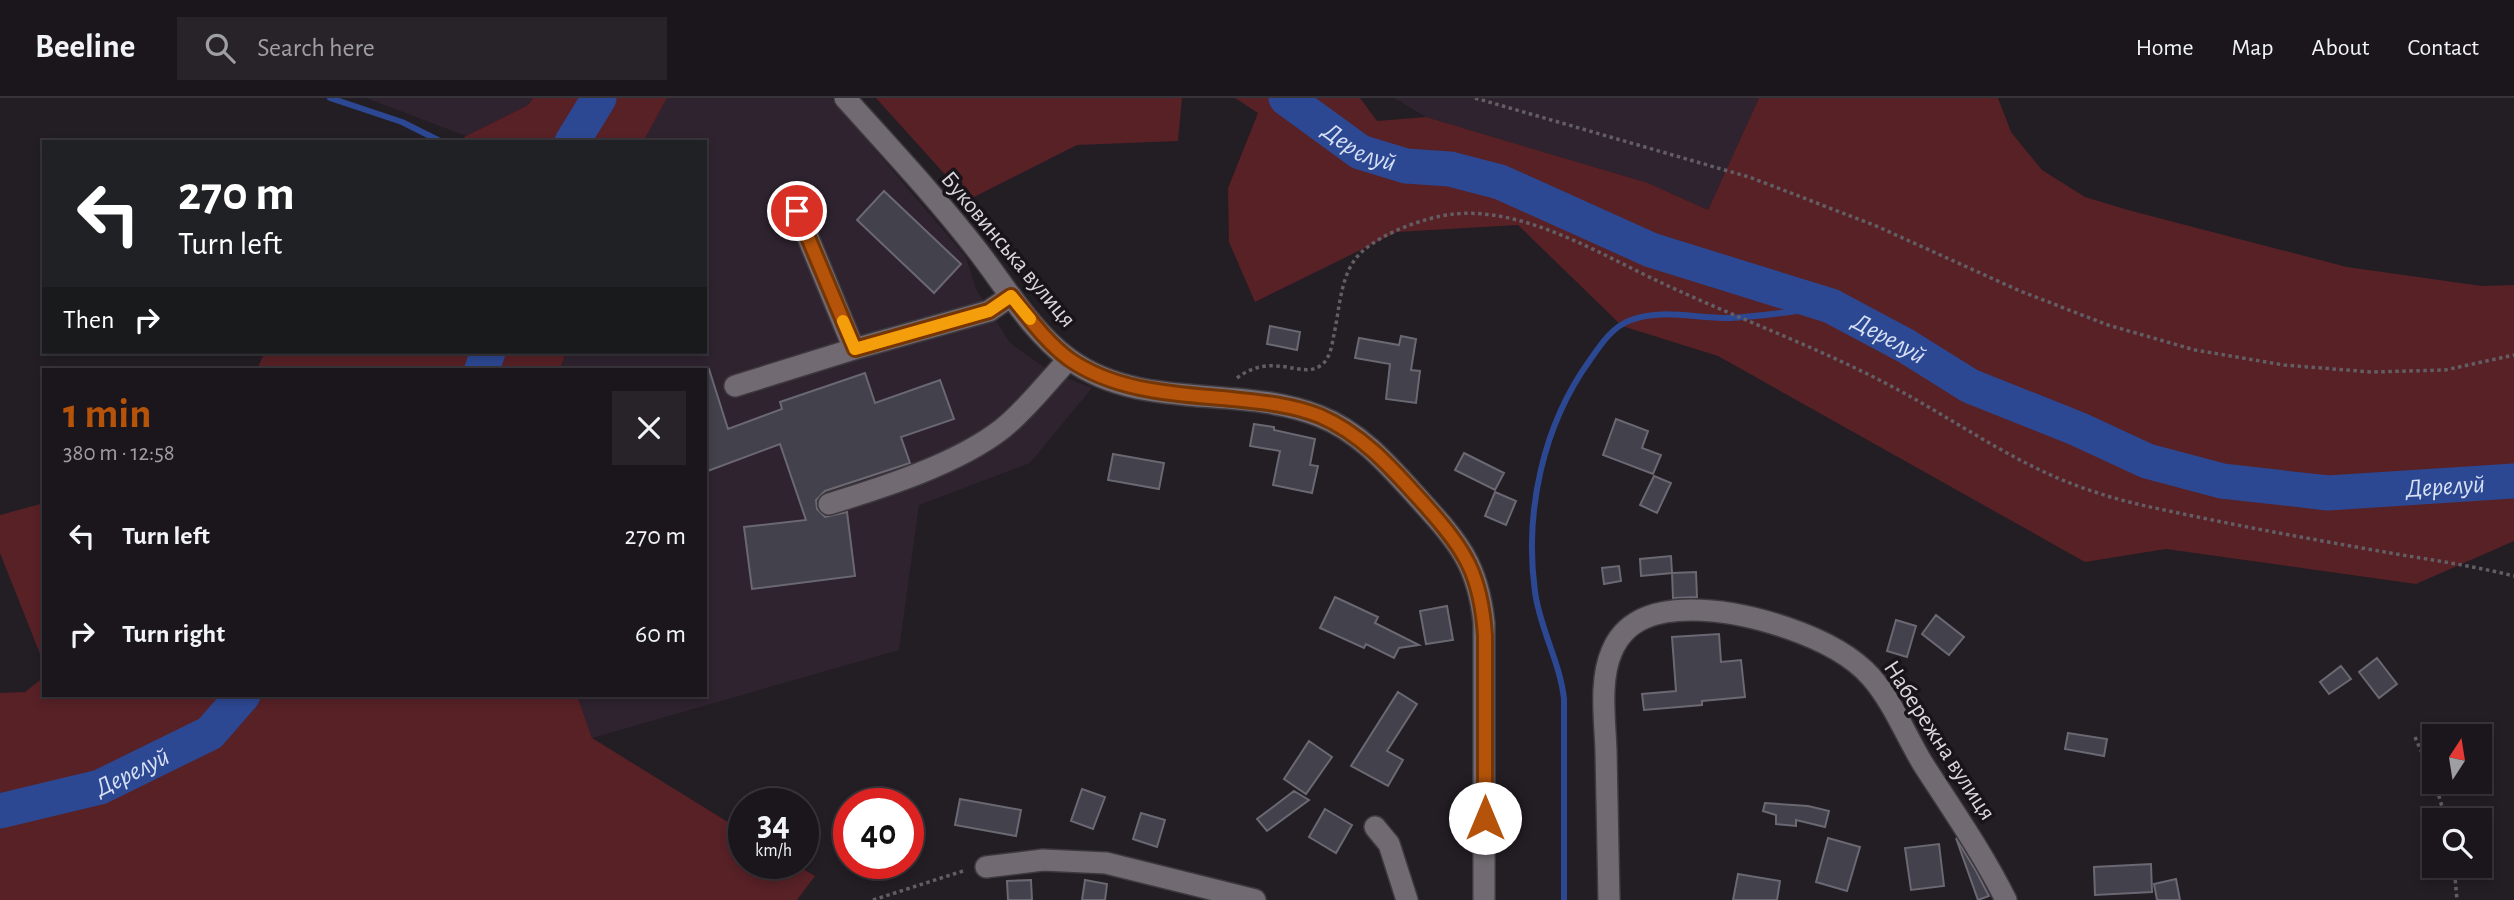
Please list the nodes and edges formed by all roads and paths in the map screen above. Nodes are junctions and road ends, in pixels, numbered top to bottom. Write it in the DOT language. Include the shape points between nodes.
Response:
graph roads {
  1 [pos="845,98"];
  2 [pos="1475,98"];
  3 [pos="797,211"];
  4 [pos="1011,296"];
  5 [pos="855,349"];
  6 [pos="2514,355"];
  7 [pos="1069,359"];
  8 [pos="735,386"];
  9 [pos="1218,398"];
  10 [pos="829,504"];
  11 [pos="2514,576"];
  12 [pos="2414,737"];
  13 [pos="2422,755"];
  14 [pos="1376,827"];
  15 [pos="986,867"];
  16 [pos="2455,878"];
  17 [pos="873,900"];
  18 [pos="1255,900"];
  19 [pos="1407,900"];
  20 [pos="1484,900"];
  21 [pos="1609,900"];
  22 [pos="2006,900"];
  23 [pos="2457,900"];
  1 -- 4 [label="street, Буковинська вулиця" via="939,204"];
  2 -- 6 [label="path" via="1749,177 1874,225 2020,292 2108,326 2195,350 2284,365 2371,372 2445,370"];
  3 -- 5 [label="street"];
  4 -- 5 [label="street" via="989,311"];
  4 -- 7 [label="street, Буковинська вулиця"];
  5 -- 8 [label="street"];
  7 -- 9 [label="street, Буковинська вулиця" via="1140,388"];
  7 -- 10 [label="street" via="1011,421 974,447"];
  9 -- 11 [label="path" via="1240,376 1259,366 1307,370 1324,364 1344,285 1362,251 1437,217 1499,216 1555,233 1864,373 2004,453 2068,483 2122,500 2254,529"];
  9 -- 20 [label="street, Буковинська вулиця" via="1298,409 1348,431 1390,467 1468,560 1479,591 1485,636"];
  12 -- 13 [label="path"];
  14 -- 19 [label="street" via="1389,845"];
  15 -- 17 [label="path" via="945,875"];
  15 -- 18 [label="street" via="1043,860 1106,863"];
  16 -- 23 [label="path"];
  21 -- 22 [label="street, Набережна вулиця" via="1605,731 1609,659 1619,638 1635,622 1658,613 1690,610 1732,614 1779,627 1821,641 1857,663 1880,690"];
}
